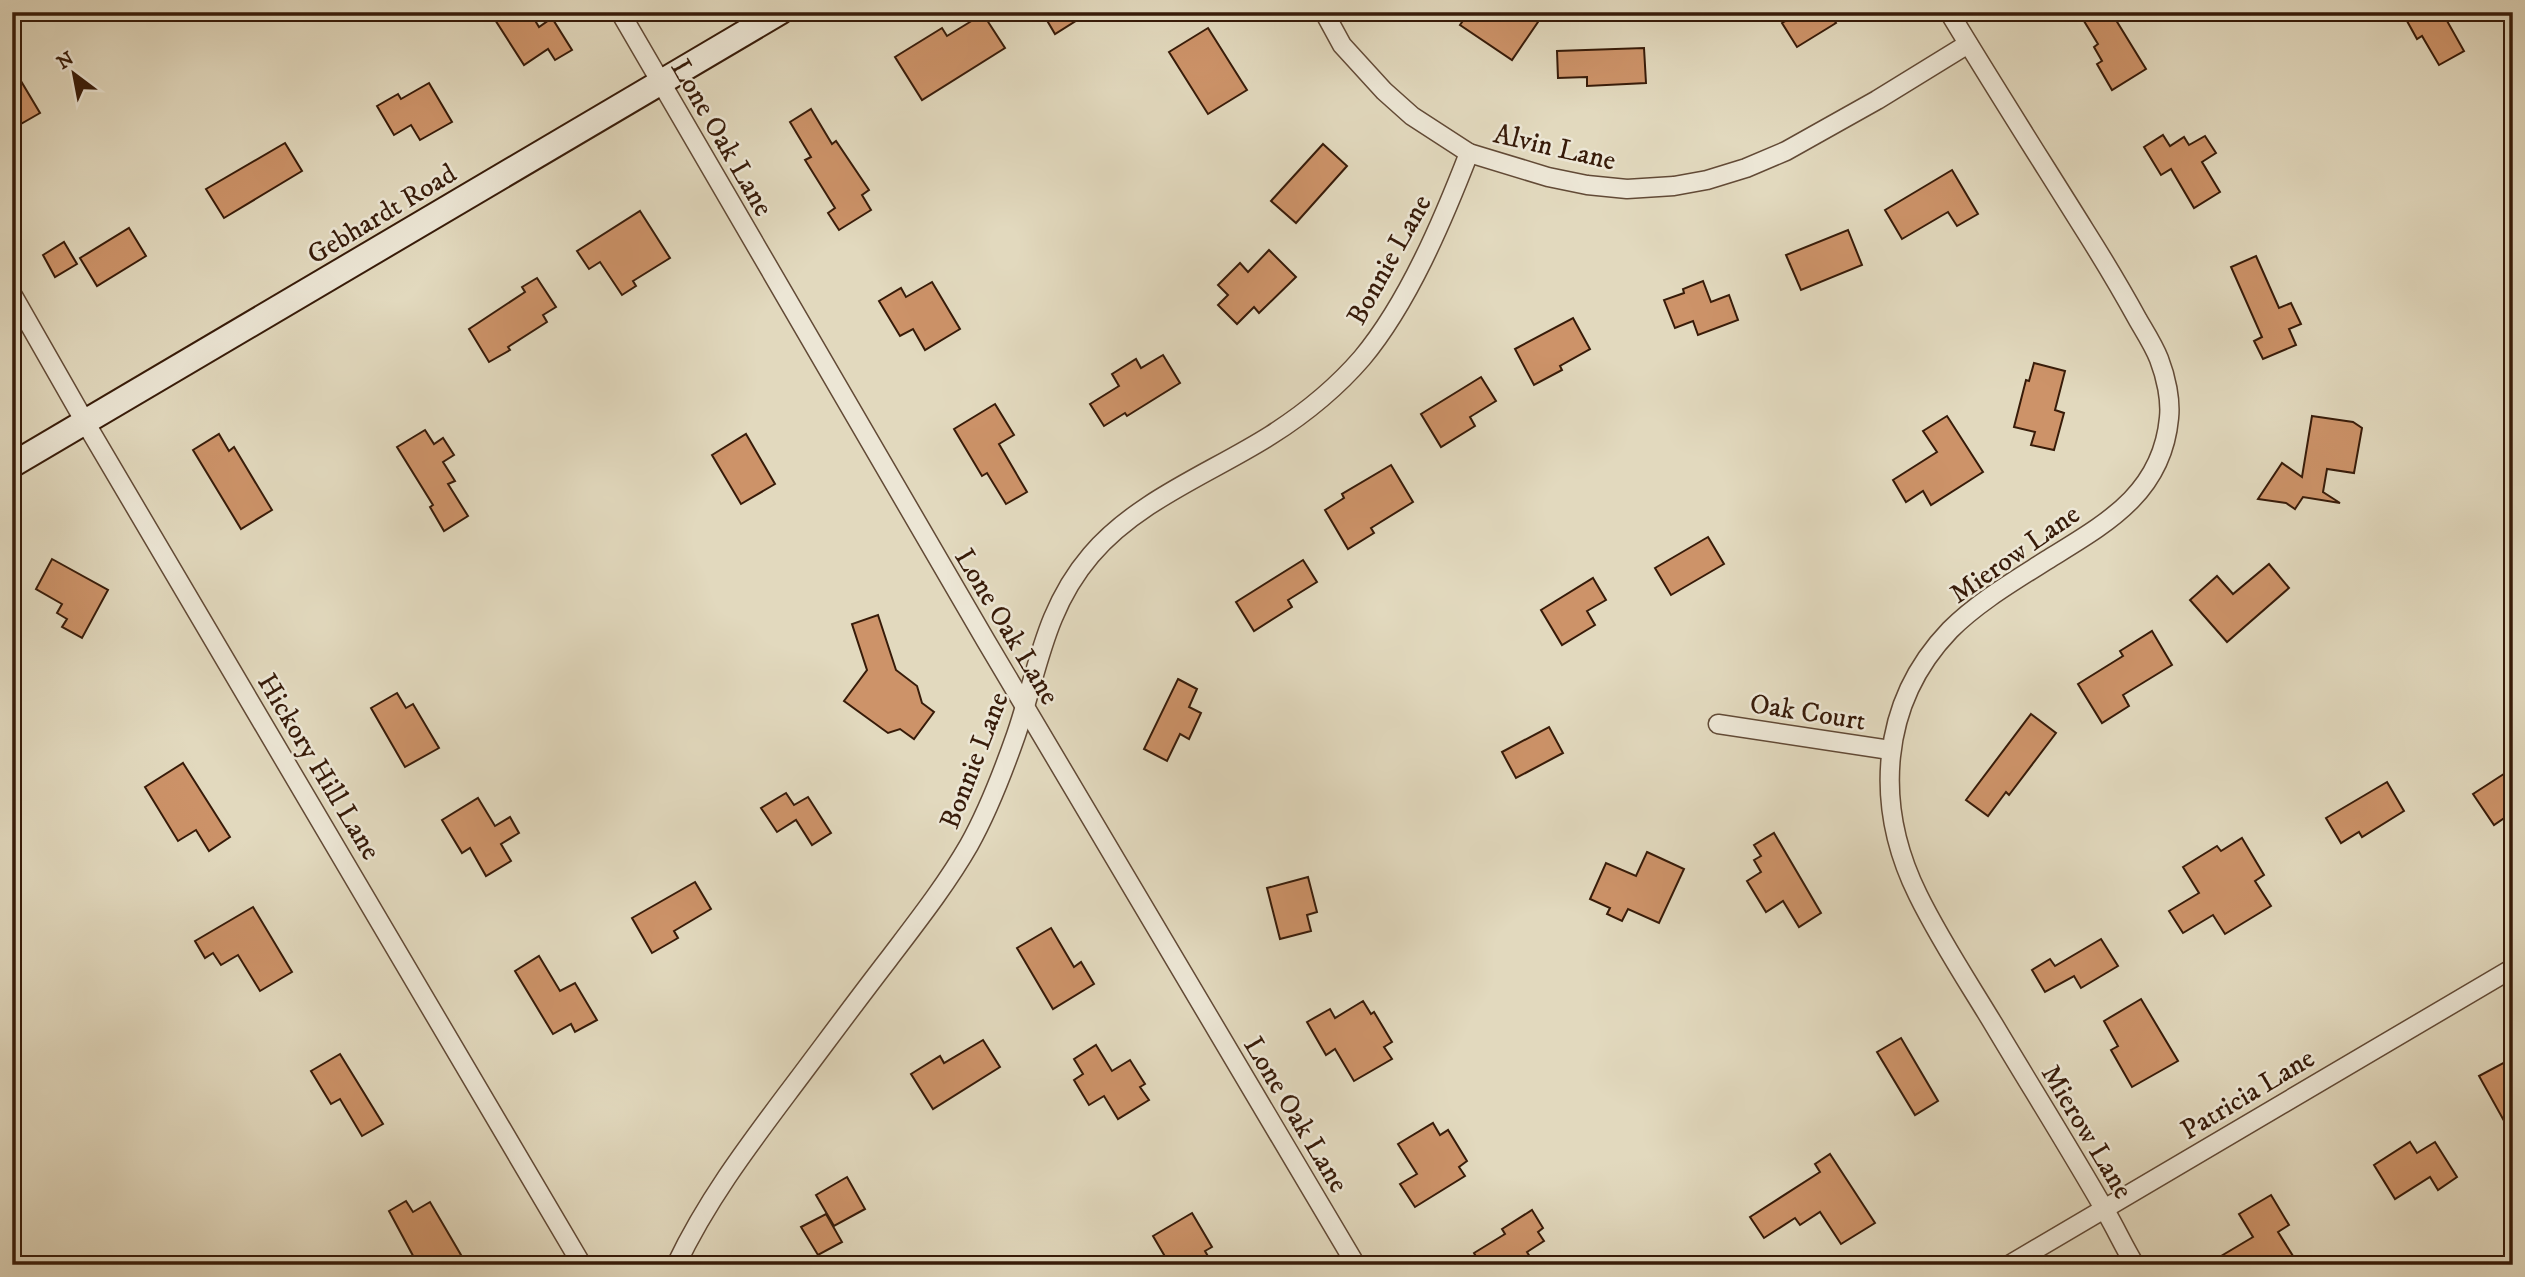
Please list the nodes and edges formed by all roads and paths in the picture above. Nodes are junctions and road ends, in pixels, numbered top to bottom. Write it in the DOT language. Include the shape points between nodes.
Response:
graph roads {
  1 [pos="620,12"];
  2 [pos="780,12"];
  3 [pos="1324,12"];
  4 [pos="1949,12"];
  5 [pos="1968,44"];
  6 [pos="662,83"];
  7 [pos="1469,153"];
  8 [pos="12,294"];
  9 [pos="85,422"];
  10 [pos="12,465"];
  11 [pos="1024,704"];
  12 [pos="1718,724"];
  13 [pos="1890,750"];
  14 [pos="2513,968"];
  15 [pos="2105,1209"];
  16 [pos="582,1265"];
  17 [pos="677,1265"];
  18 [pos="1356,1265"];
  19 [pos="2009,1265"];
  20 [pos="2135,1265"];
  1 -- 6 [label="street, Lone Oak Lane"];
  2 -- 6 [label="street, Gebhardt Road"];
  3 -- 7 [label="street, Alvin Lane" via="1342,45 1384,91 1412,116"];
  4 -- 5 [label="street, Mierow Lane"];
  5 -- 7 [label="street, Alvin Lane" via="1786,151 1707,180 1627,189 1587,185"];
  5 -- 13 [label="street, Mierow Lane" via="2113,274 2158,356 2169,415 2164,445 2139,494 2115,516 1978,606 1929,654 1897,719"];
  6 -- 9 [label="street, Gebhardt Road"];
  6 -- 11 [label="street, Lone Oak Lane"];
  7 -- 11 [label="street, Bonnie Lane" via="1409,286 1362,358 1272,434 1113,532 1070,584 1040,650"];
  8 -- 9 [label="street, Hickory Hill Lane"];
  9 -- 10 [label="street, Gebhardt Road"];
  9 -- 16 [label="street, Hickory Hill Lane"];
  11 -- 17 [label="street, Bonnie Lane" via="987,810 968,847 706,1206"];
  11 -- 18 [label="street, Lone Oak Lane"];
  12 -- 13 [label="street, Oak Court"];
  13 -- 15 [label="street, Mierow Lane" via="1891,807 1898,844 1917,892"];
  14 -- 15 [label="street, Patricia Lane"];
  15 -- 19 [label="street, Patricia Lane"];
  15 -- 20 [label="street, Mierow Lane"];
}
